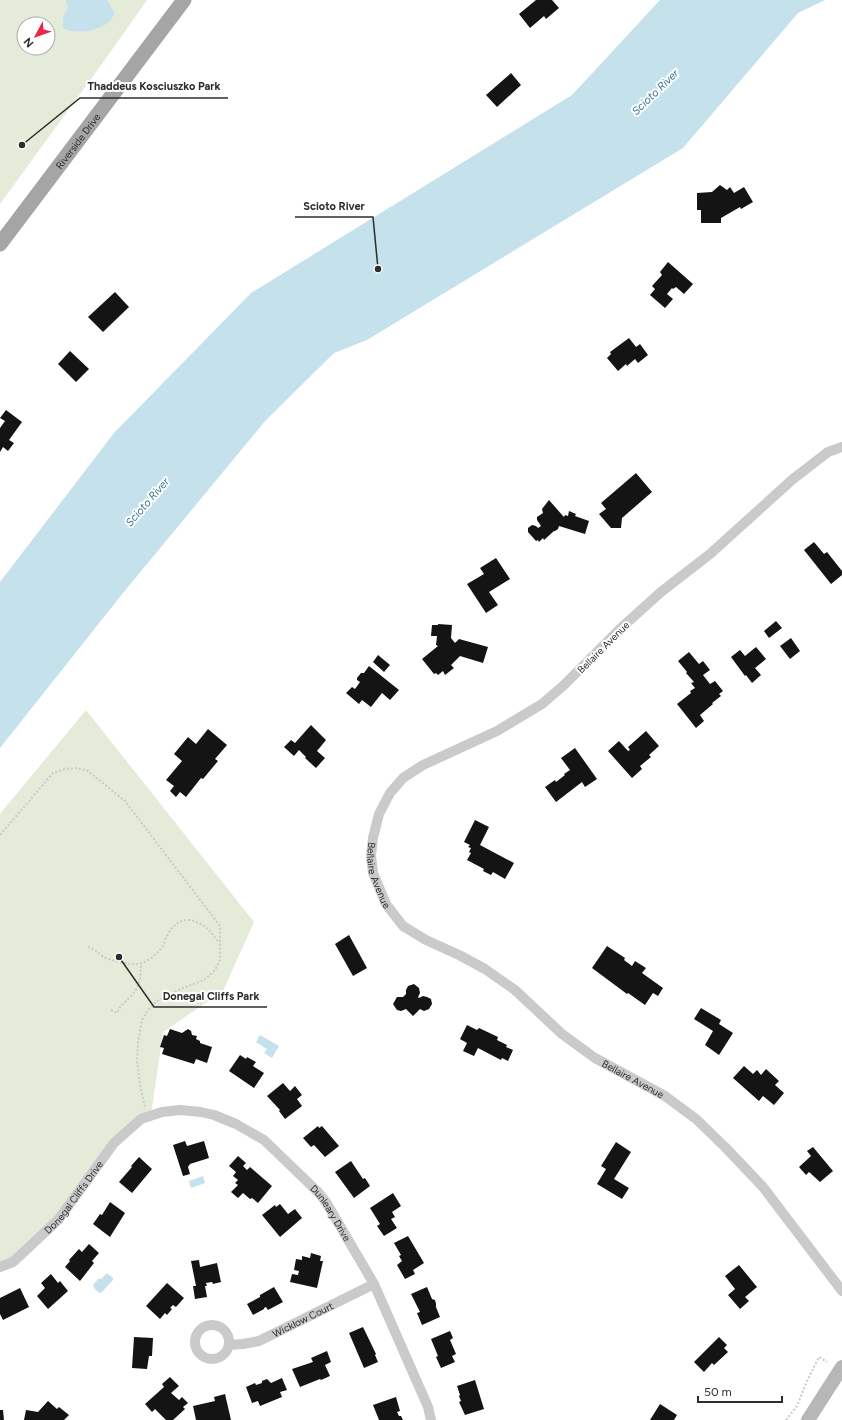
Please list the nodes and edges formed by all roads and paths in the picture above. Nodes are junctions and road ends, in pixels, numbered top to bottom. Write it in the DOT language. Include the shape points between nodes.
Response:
graph roads {
  1 [pos="184,0"];
  2 [pos="0,244"];
  3 [pos="842,447"];
  4 [pos="0,835"];
  5 [pos="219,944"];
  6 [pos="88,947"];
  7 [pos="141,963"];
  8 [pos="111,1010"];
  9 [pos="143,1118"];
  10 [pos="0,1267"];
  11 [pos="374,1284"];
  12 [pos="842,1291"];
  13 [pos="229,1345"];
  14 [pos="827,1362"];
  15 [pos="842,1367"];
  16 [pos="431,1420"];
  17 [pos="786,1420"];
  18 [pos="808,1420"];
  1 -- 2 [label="main road, Riverside Drive"];
  3 -- 12 [label="street, Bellaire Avenue" via="828,452 793,479 710,554 660,592 542,704 497,731 423,765 403,778 390,793 379,814 371,856 373,873 386,904 403,926 485,969 515,990 562,1034 595,1058 665,1096 696,1119 763,1187"];
  4 -- 5 [label="path" via="53,773 77,768 88,771 125,801 202,901 220,926"];
  5 -- 7 [label="path" via="211,931 204,926 189,920 182,921 171,928 158,952"];
  5 -- 9 [label="path" via="220,960 215,970 204,980 157,1001 142,1020 137,1060"];
  6 -- 7 [label="path" via="109,959 130,964"];
  7 -- 8 [label="path" via="141,978 137,990 120,1006 117,1013"];
  9 -- 10 [label="street, Donegal Cliffs Drive" via="114,1143 58,1220 13,1262"];
  9 -- 11 [label="street, Dunleary Drive" via="180,1110 201,1112 236,1124 264,1140 326,1202"];
  11 -- 13 [label="street, Wicklow Court" via="259,1341"];
  11 -- 16 [label="street, Dunleary Drive" via="428,1407"];
  14 -- 17 [label="path" via="819,1357 797,1406"];
  15 -- 18 [label="main road"];
}
